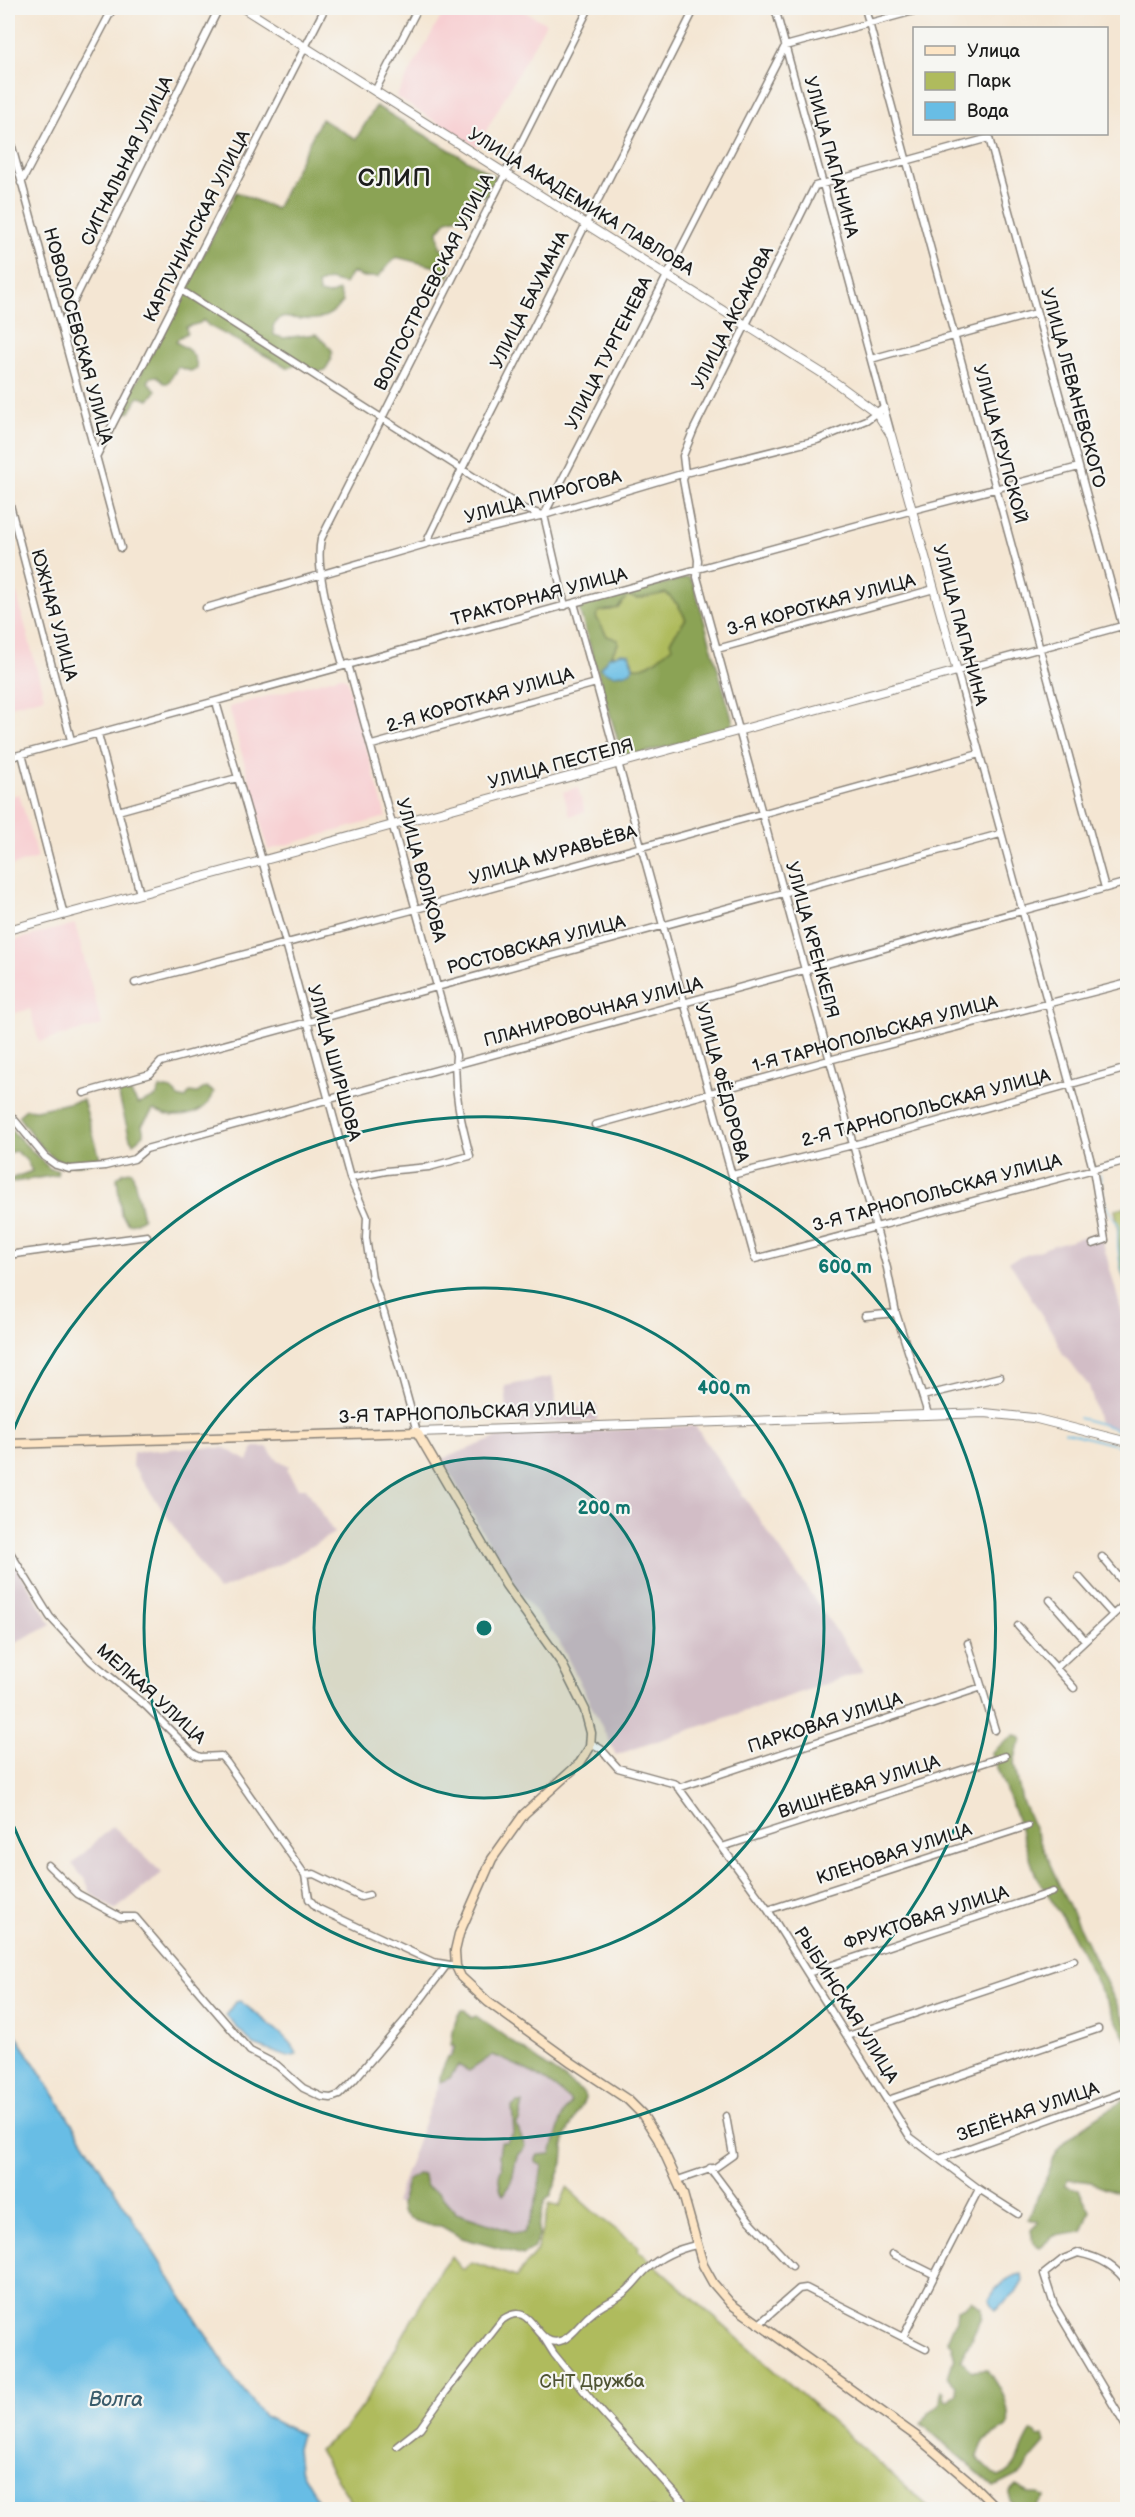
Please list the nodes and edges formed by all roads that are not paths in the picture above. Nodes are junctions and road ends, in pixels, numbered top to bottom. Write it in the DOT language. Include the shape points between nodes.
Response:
graph roads {
  1 [pos="113,8"];
  2 [pos="219,8"];
  3 [pos="243,8"];
  4 [pos="325,8"];
  5 [pos="418,8"];
  6 [pos="589,8"];
  7 [pos="695,8"];
  8 [pos="775,8"];
  9 [pos="865,8"];
  10 [pos="925,8"];
  11 [pos="869,22"];
  12 [pos="785,46"];
  13 [pos="305,47"];
  14 [pos="375,91"];
  15 [pos="8,132"];
  16 [pos="906,160"];
  17 [pos="506,172"];
  18 [pos="21,183"];
  19 [pos="823,184"];
  20 [pos="586,223"];
  21 [pos="667,273"];
  22 [pos="181,290"];
  23 [pos="1036,313"];
  24 [pos="747,326"];
  25 [pos="61,327"];
  26 [pos="956,335"];
  27 [pos="871,359"];
  28 [pos="880,410"];
  29 [pos="382,419"];
  30 [pos="891,435"];
  31 [pos="96,457"];
  32 [pos="1079,467"];
  33 [pos="462,469"];
  34 [pos="685,473"];
  35 [pos="996,489"];
  36 [pos="8,498"];
  37 [pos="913,510"];
  38 [pos="544,515"];
  39 [pos="429,543"];
  40 [pos="121,548"];
  41 [pos="697,569"];
  42 [pos="322,573"];
  43 [pos="934,589"];
  44 [pos="574,603"];
  45 [pos="565,606"];
  46 [pos="206,608"];
  47 [pos="1122,626"];
  48 [pos="1128,646"];
  49 [pos="1039,648"];
  50 [pos="717,649"];
  51 [pos="346,664"];
  52 [pos="957,671"];
  53 [pos="596,683"];
  54 [pos="216,702"];
  55 [pos="739,731"];
  56 [pos="98,734"];
  57 [pos="71,740"];
  58 [pos="372,745"];
  59 [pos="22,754"];
  60 [pos="979,754"];
  61 [pos="8,758"];
  62 [pos="619,764"];
  63 [pos="237,778"];
  64 [pos="118,811"];
  65 [pos="761,813"];
  66 [pos="393,825"];
  67 [pos="1000,834"];
  68 [pos="641,846"];
  69 [pos="262,860"];
  70 [pos="1128,882"];
  71 [pos="1105,888"];
  72 [pos="784,892"];
  73 [pos="140,894"];
  74 [pos="416,909"];
  75 [pos="1021,911"];
  76 [pos="64,915"];
  77 [pos="663,925"];
  78 [pos="8,930"];
  79 [pos="286,943"];
  80 [pos="805,970"];
  81 [pos="135,983"];
  82 [pos="1128,983"];
  83 [pos="437,987"];
  84 [pos="684,1003"];
  85 [pos="1047,1005"];
  86 [pos="308,1022"];
  87 [pos="830,1060"];
  88 [pos="455,1064"];
  89 [pos="1128,1068"];
  90 [pos="1070,1084"];
  91 [pos="84,1093"];
  92 [pos="710,1093"];
  93 [pos="328,1100"];
  94 [pos="8,1112"];
  95 [pos="595,1125"];
  96 [pos="853,1145"];
  97 [pos="1128,1160"];
  98 [pos="1093,1169"];
  99 [pos="732,1175"];
  100 [pos="350,1178"];
  101 [pos="875,1226"];
  102 [pos="147,1236"];
  103 [pos="1093,1244"];
  104 [pos="8,1255"];
  105 [pos="755,1258"];
  106 [pos="896,1313"];
  107 [pos="866,1316"];
  108 [pos="1000,1377"];
  109 [pos="923,1396"];
  110 [pos="928,1414"];
  111 [pos="417,1432"];
  112 [pos="1128,1442"];
  113 [pos="8,1444"];
  114 [pos="8,1549"];
  115 [pos="1102,1557"];
  116 [pos="1079,1577"];
  117 [pos="1128,1588"];
  118 [pos="1050,1600"];
  119 [pos="1128,1601"];
  120 [pos="1113,1615"];
  121 [pos="1018,1626"];
  122 [pos="1085,1640"];
  123 [pos="968,1643"];
  124 [pos="1056,1668"];
  125 [pos="982,1687"];
  126 [pos="1074,1688"];
  127 [pos="995,1730"];
  128 [pos="591,1743"];
  129 [pos="1005,1756"];
  130 [pos="677,1786"];
  131 [pos="1028,1826"];
  132 [pos="722,1847"];
  133 [pos="48,1865"];
  134 [pos="305,1875"];
  135 [pos="1053,1892"];
  136 [pos="369,1895"];
  137 [pos="768,1910"];
  138 [pos="1074,1960"];
  139 [pos="446,1966"];
  140 [pos="456,1966"];
  141 [pos="808,1972"];
  142 [pos="1098,2029"];
  143 [pos="848,2036"];
  144 [pos="1128,2091"];
  145 [pos="888,2100"];
  146 [pos="726,2116"];
  147 [pos="939,2159"];
  148 [pos="710,2168"];
  149 [pos="678,2180"];
  150 [pos="979,2189"];
  151 [pos="1018,2214"];
  152 [pos="696,2245"];
  153 [pos="893,2254"];
  154 [pos="792,2266"];
  155 [pos="935,2275"];
  156 [pos="1128,2285"];
  157 [pos="758,2325"];
  158 [pos="903,2337"];
  159 [pos="543,2338"];
  160 [pos="926,2349"];
  161 [pos="1128,2430"];
  162 [pos="397,2446"];
  163 [pos="988,2499"];
  164 [pos="690,2510"];
  165 [pos="981,2510"];
  166 [pos="998,2510"];
  1 -- 18 [label="street"];
  2 -- 25 [label="street, СИГНАЛЬНАЯ УЛИЦА"];
  3 -- 13 [label="street, УЛИЦА АКАДЕМИКА ПАВЛОВА"];
  4 -- 13 [label="street, КАРПУНИНСКАЯ УЛИЦА"];
  5 -- 14 [label="street"];
  6 -- 17 [label="street, ВОЛГОСТРОЕВСКАЯ УЛИЦА"];
  7 -- 20 [label="street, УЛИЦА БАУМАНА"];
  8 -- 12 [label="street, УЛИЦА ПАПАНИНА"];
  9 -- 11 [label="street, УЛИЦА КРУПСКОЙ"];
  10 -- 11 [label="street"];
  11 -- 12 [label="street"];
  11 -- 16 [label="street, УЛИЦА КРУПСКОЙ"];
  12 -- 19 [label="street, УЛИЦА ПАПАНИНА"];
  12 -- 21 [label="street, УЛИЦА ТУРГЕНЕВА"];
  13 -- 14 [label="street, УЛИЦА АКАДЕМИКА ПАВЛОВА"];
  13 -- 22 [label="street, КАРПУНИНСКАЯ УЛИЦА"];
  14 -- 17 [label="street, УЛИЦА АКАДЕМИКА ПАВЛОВА"];
  15 -- 18 [label="street, НОВОЛОСЕВСКАЯ УЛИЦА"];
  16 -- 19 [label="street"];
  16 -- 23 [label="street, УЛИЦА ЛЕВАНЕВСКОГО" via="989,138"];
  16 -- 26 [label="street, УЛИЦА КРУПСКОЙ"];
  17 -- 20 [label="street, УЛИЦА АКАДЕМИКА ПАВЛОВА"];
  17 -- 29 [label="street, ВОЛГОСТРОЕВСКАЯ УЛИЦА"];
  18 -- 25 [label="street, НОВОЛОСЕВСКАЯ УЛИЦА"];
  19 -- 24 [label="street, УЛИЦА АКСАКОВА" via="815,186"];
  19 -- 27 [label="street, УЛИЦА ПАПАНИНА"];
  20 -- 21 [label="street, УЛИЦА АКАДЕМИКА ПАВЛОВА"];
  20 -- 33 [label="street, УЛИЦА БАУМАНА"];
  21 -- 24 [label="street, УЛИЦА АКАДЕМИКА ПАВЛОВА"];
  21 -- 38 [label="street, УЛИЦА ТУРГЕНЕВА"];
  22 -- 29 [label="street"];
  22 -- 31 [label="street, КАРПУНИНСКАЯ УЛИЦА"];
  23 -- 26 [label="street"];
  23 -- 32 [label="street, УЛИЦА ЛЕВАНЕВСКОГО"];
  24 -- 28 [label="street, УЛИЦА АКАДЕМИКА ПАВЛОВА" via="831,374"];
  24 -- 34 [label="street, УЛИЦА АКСАКОВА" via="682,456"];
  25 -- 31 [label="street, НОВОЛОСЕВСКАЯ УЛИЦА"];
  26 -- 27 [label="street"];
  26 -- 35 [label="street, УЛИЦА КРУПСКОЙ"];
  27 -- 28 [label="street, УЛИЦА ПАПАНИНА"];
  28 -- 30 [label="street, УЛИЦА АКАДЕМИКА ПАВЛОВА"];
  28 -- 34 [label="street, УЛИЦА ПИРОГОВА" via="866,420 817,440"];
  29 -- 33 [label="street"];
  29 -- 42 [label="street, ВОЛГОСТРОЕВСКАЯ УЛИЦА" via="325,530 320,547"];
  30 -- 37 [label="street, УЛИЦА ПАПАНИНА"];
  31 -- 40 [label="street, НОВОЛОСЕВСКАЯ УЛИЦА"];
  32 -- 35 [label="street, ТРАКТОРНАЯ УЛИЦА"];
  32 -- 47 [label="street, УЛИЦА ЛЕВАНЕВСКОГО"];
  33 -- 38 [label="street" via="524,509"];
  33 -- 39 [label="street, УЛИЦА БАУМАНА"];
  34 -- 38 [label="street, УЛИЦА ПИРОГОВА"];
  34 -- 41 [label="street, УЛИЦА КРЕНКЕЛЯ" via="682,480"];
  35 -- 37 [label="street, ТРАКТОРНАЯ УЛИЦА"];
  35 -- 49 [label="street, УЛИЦА КРУПСКОЙ"];
  36 -- 57 [label="street, ЮЖНАЯ УЛИЦА"];
  37 -- 41 [label="street, ТРАКТОРНАЯ УЛИЦА"];
  37 -- 43 [label="street, УЛИЦА ПАПАНИНА"];
  38 -- 39 [label="street, УЛИЦА ПИРОГОВА"];
  38 -- 45 [label="street"];
  39 -- 42 [label="street, УЛИЦА ПИРОГОВА"];
  41 -- 44 [label="street, ТРАКТОРНАЯ УЛИЦА"];
  41 -- 50 [label="street, УЛИЦА КРЕНКЕЛЯ"];
  42 -- 46 [label="street, УЛИЦА ПИРОГОВА"];
  42 -- 51 [label="street, УЛИЦА ВОЛКОВА"];
  43 -- 50 [label="street, 3-Я КОРОТКАЯ УЛИЦА"];
  43 -- 52 [label="street, УЛИЦА ПАПАНИНА"];
  44 -- 45 [label="street, ТРАКТОРНАЯ УЛИЦА"];
  44 -- 53 [label="street, УЛИЦА ФЁДОРОВА"];
  45 -- 51 [label="street, ТРАКТОРНАЯ УЛИЦА"];
  47 -- 48 [label="street, УЛИЦА ЛЕВАНЕВСКОГО"];
  47 -- 49 [label="street, УЛИЦА ПЕСТЕЛЯ"];
  49 -- 52 [label="street, УЛИЦА ПЕСТЕЛЯ"];
  49 -- 71 [label="street, УЛИЦА КРУПСКОЙ"];
  50 -- 55 [label="street, УЛИЦА КРЕНКЕЛЯ"];
  51 -- 54 [label="street, ТРАКТОРНАЯ УЛИЦА"];
  51 -- 58 [label="street, УЛИЦА ВОЛКОВА"];
  52 -- 55 [label="street, УЛИЦА ПЕСТЕЛЯ"];
  52 -- 60 [label="street, УЛИЦА ПАПАНИНА"];
  53 -- 58 [label="street, 2-Я КОРОТКАЯ УЛИЦА"];
  53 -- 62 [label="street, УЛИЦА ФЁДОРОВА"];
  54 -- 56 [label="street, ТРАКТОРНАЯ УЛИЦА"];
  54 -- 63 [label="street, УЛИЦА ШИРШОВА"];
  55 -- 62 [label="street, УЛИЦА ПЕСТЕЛЯ"];
  55 -- 65 [label="street, УЛИЦА КРЕНКЕЛЯ"];
  56 -- 57 [label="street, ТРАКТОРНАЯ УЛИЦА"];
  56 -- 64 [label="street"];
  57 -- 59 [label="street, ТРАКТОРНАЯ УЛИЦА"];
  58 -- 66 [label="street, УЛИЦА ВОЛКОВА"];
  59 -- 61 [label="street, ТРАКТОРНАЯ УЛИЦА"];
  59 -- 76 [label="street"];
  60 -- 65 [label="street, УЛИЦА МУРАВЬЁВА"];
  60 -- 67 [label="street, УЛИЦА ПАПАНИНА"];
  62 -- 66 [label="street, УЛИЦА ПЕСТЕЛЯ"];
  62 -- 68 [label="street, УЛИЦА ФЁДОРОВА"];
  63 -- 64 [label="street"];
  63 -- 69 [label="street, УЛИЦА ШИРШОВА"];
  64 -- 73 [label="street"];
  65 -- 68 [label="street, УЛИЦА МУРАВЬЁВА"];
  65 -- 72 [label="street, УЛИЦА КРЕНКЕЛЯ"];
  66 -- 69 [label="street, УЛИЦА ПЕСТЕЛЯ"];
  66 -- 74 [label="street, УЛИЦА ВОЛКОВА"];
  67 -- 72 [label="street, РОСТОВСКАЯ УЛИЦА"];
  67 -- 75 [label="street, УЛИЦА ПАПАНИНА"];
  68 -- 74 [label="street, УЛИЦА МУРАВЬЁВА"];
  68 -- 77 [label="street, УЛИЦА ФЁДОРОВА"];
  69 -- 73 [label="street, УЛИЦА ПЕСТЕЛЯ"];
  69 -- 79 [label="street, УЛИЦА ШИРШОВА"];
  70 -- 71 [label="street, ПЛАНИРОВОЧНАЯ УЛИЦА"];
  71 -- 75 [label="street, ПЛАНИРОВОЧНАЯ УЛИЦА"];
  72 -- 77 [label="street, РОСТОВСКАЯ УЛИЦА"];
  72 -- 80 [label="street, УЛИЦА КРЕНКЕЛЯ"];
  73 -- 76 [label="street, УЛИЦА ПЕСТЕЛЯ"];
  74 -- 79 [label="street, УЛИЦА МУРАВЬЁВА"];
  74 -- 83 [label="street, УЛИЦА ВОЛКОВА"];
  75 -- 80 [label="street, ПЛАНИРОВОЧНАЯ УЛИЦА"];
  75 -- 85 [label="street, УЛИЦА ПАПАНИНА"];
  76 -- 78 [label="street, УЛИЦА ПЕСТЕЛЯ"];
  77 -- 83 [label="street, РОСТОВСКАЯ УЛИЦА"];
  77 -- 84 [label="street, УЛИЦА ФЁДОРОВА"];
  79 -- 81 [label="street, УЛИЦА МУРАВЬЁВА"];
  79 -- 86 [label="street, УЛИЦА ШИРШОВА"];
  80 -- 84 [label="street, ПЛАНИРОВОЧНАЯ УЛИЦА"];
  80 -- 87 [label="street, УЛИЦА КРЕНКЕЛЯ"];
  82 -- 85 [label="street, 1-Я ТАРНОПОЛЬСКАЯ УЛИЦА"];
  83 -- 86 [label="street, РОСТОВСКАЯ УЛИЦА"];
  83 -- 88 [label="street, УЛИЦА ВОЛКОВА" via="456,1055"];
  84 -- 88 [label="street, ПЛАНИРОВОЧНАЯ УЛИЦА"];
  84 -- 92 [label="street, УЛИЦА ФЁДОРОВА"];
  85 -- 87 [label="street, 1-Я ТАРНОПОЛЬСКАЯ УЛИЦА"];
  85 -- 90 [label="street, УЛИЦА ПАПАНИНА"];
  86 -- 91 [label="street, РОСТОВСКАЯ УЛИЦА" via="161,1062 150,1074"];
  86 -- 93 [label="street, УЛИЦА ШИРШОВА"];
  87 -- 92 [label="street, 1-Я ТАРНОПОЛЬСКАЯ УЛИЦА"];
  87 -- 96 [label="street, УЛИЦА КРЕНКЕЛЯ"];
  88 -- 93 [label="street, ПЛАНИРОВОЧНАЯ УЛИЦА"];
  88 -- 100 [label="street, УЛИЦА ВОЛКОВА" via="457,1107 470,1156 429,1167"];
  89 -- 90 [label="street, 2-Я ТАРНОПОЛЬСКАЯ УЛИЦА"];
  90 -- 96 [label="street, 2-Я ТАРНОПОЛЬСКАЯ УЛИЦА"];
  90 -- 98 [label="street, УЛИЦА ПАПАНИНА"];
  92 -- 95 [label="street, 1-Я ТАРНОПОЛЬСКАЯ УЛИЦА"];
  92 -- 99 [label="street, УЛИЦА ФЁДОРОВА"];
  93 -- 94 [label="street, ПЛАНИРОВОЧНАЯ УЛИЦА" via="146,1149 134,1159 69,1169 45,1156"];
  93 -- 100 [label="street, УЛИЦА ШИРШОВА"];
  96 -- 99 [label="street, 2-Я ТАРНОПОЛЬСКАЯ УЛИЦА"];
  96 -- 101 [label="street, УЛИЦА КРЕНКЕЛЯ"];
  97 -- 98 [label="street, 3-Я ТАРНОПОЛЬСКАЯ УЛИЦА"];
  98 -- 101 [label="street, 3-Я ТАРНОПОЛЬСКАЯ УЛИЦА"];
  98 -- 103 [label="street, УЛИЦА ПАПАНИНА" via="1105,1240"];
  99 -- 105 [label="street, УЛИЦА ФЁДОРОВА"];
  100 -- 111 [label="street, УЛИЦА ШИРШОВА" via="368,1217 366,1238 372,1278"];
  101 -- 105 [label="street, 3-Я ТАРНОПОЛЬСКАЯ УЛИЦА"];
  101 -- 106 [label="street, УЛИЦА КРЕНКЕЛЯ"];
  102 -- 104 [label="street"];
  106 -- 107 [label="street"];
  106 -- 109 [label="street, УЛИЦА КРЕНКЕЛЯ"];
  108 -- 109 [label="street"];
  109 -- 110 [label="street, УЛИЦА КРЕНКЕЛЯ"];
  110 -- 111 [label="street, 3-Я ТАРНОПОЛЬСКАЯ УЛИЦА"];
  110 -- 112 [label="street, 3-Я ТАРНОПОЛЬСКАЯ УЛИЦА" via="1022,1416"];
  111 -- 113 [label="main road, 3-Я ТАРНОПОЛЬСКАЯ УЛИЦА"];
  111 -- 128 [label="main road" via="506,1585 561,1662 590,1722"];
  114 -- 134 [label="street, МЕЛКАЯ УЛИЦА" via="41,1606 91,1661 146,1706 194,1754 221,1756"];
  115 -- 117 [label="street"];
  116 -- 120 [label="street"];
  118 -- 122 [label="street"];
  119 -- 120 [label="street"];
  120 -- 122 [label="street"];
  121 -- 124 [label="street"];
  122 -- 124 [label="street"];
  123 -- 125 [label="street"];
  124 -- 126 [label="street"];
  125 -- 127 [label="street"];
  125 -- 130 [label="street, ПАРКОВАЯ УЛИЦА"];
  128 -- 130 [label="street" via="618,1768"];
  128 -- 140 [label="main road" via="580,1763 539,1798 502,1842 459,1934"];
  129 -- 132 [label="street, ВИШНЁВАЯ УЛИЦА"];
  130 -- 132 [label="street, РЫБИНСКАЯ УЛИЦА"];
  131 -- 137 [label="street, КЛЕНОВАЯ УЛИЦА"];
  132 -- 137 [label="street, РЫБИНСКАЯ УЛИЦА"];
  133 -- 139 [label="street" via="78,1894 120,1917 135,1917 250,2051 322,2097 339,2095 406,2019"];
  134 -- 136 [label="street" via="314,1874 361,1897"];
  134 -- 139 [label="street, МЕЛКАЯ УЛИЦА" via="309,1899 317,1908"];
  135 -- 141 [label="street, ФРУКТОВАЯ УЛИЦА"];
  137 -- 141 [label="street, РЫБИНСКАЯ УЛИЦА"];
  138 -- 143 [label="street"];
  139 -- 140 [label="street"];
  140 -- 149 [label="main road" via="461,1977 488,2002 635,2106"];
  141 -- 143 [label="street, РЫБИНСКАЯ УЛИЦА"];
  142 -- 145 [label="street"];
  143 -- 145 [label="street, РЫБИНСКАЯ УЛИЦА"];
  144 -- 147 [label="street, ЗЕЛЁНАЯ УЛИЦА"];
  145 -- 147 [label="street, РЫБИНСКАЯ УЛИЦА" via="910,2137"];
  146 -- 148 [label="street" via="734,2155"];
  147 -- 150 [label="street, РЫБИНСКАЯ УЛИЦА"];
  148 -- 149 [label="street"];
  148 -- 154 [label="street" via="738,2208"];
  149 -- 152 [label="main road"];
  150 -- 151 [label="street, РЫБИНСКАЯ УЛИЦА"];
  150 -- 155 [label="street"];
  152 -- 157 [label="main road" via="718,2290"];
  152 -- 159 [label="street" via="674,2251 652,2265 626,2291 594,2311 564,2339"];
  153 -- 155 [label="street"];
  155 -- 158 [label="street"];
  156 -- 161 [label="street" via="1106,2261 1078,2253 1044,2274 1054,2304"];
  157 -- 158 [label="street" via="799,2289 806,2288"];
  157 -- 163 [label="main road" via="916,2436"];
  158 -- 160 [label="street"];
  159 -- 162 [label="street" via="521,2313 502,2320 420,2428"];
  159 -- 164 [label="street" via="593,2402"];
  163 -- 165 [label="street"];
  163 -- 166 [label="main road"];
}
